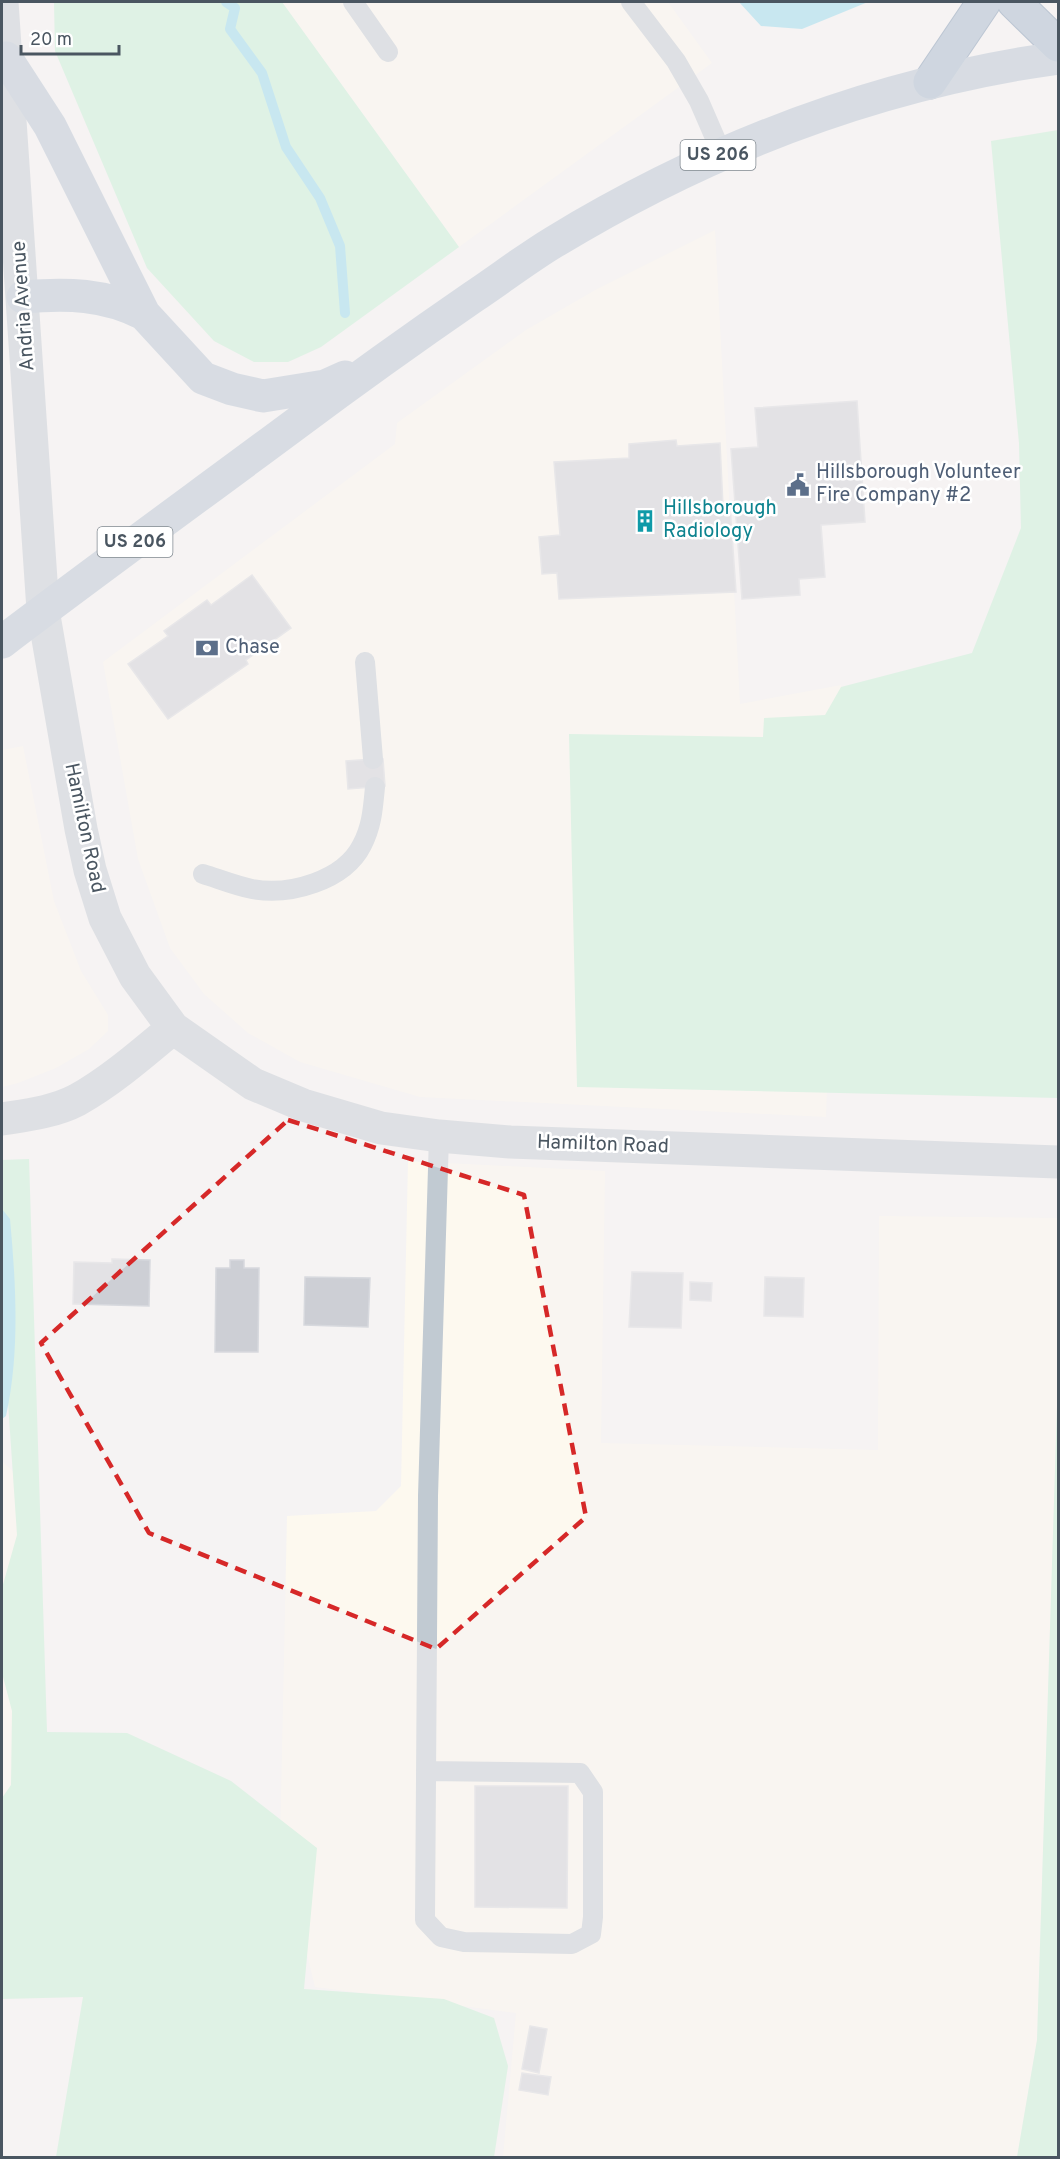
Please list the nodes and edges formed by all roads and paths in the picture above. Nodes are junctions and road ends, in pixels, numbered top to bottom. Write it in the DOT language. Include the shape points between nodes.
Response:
graph roads {
  1 [pos="2,2"];
  2 [pos="353,2"];
  3 [pos="631,2"];
  4 [pos="984,2"];
  5 [pos="1014,2"];
  6 [pos="1059,45"];
  7 [pos="388,52"];
  8 [pos="6,58"];
  9 [pos="1059,58"];
  10 [pos="930,82"];
  11 [pos="722,154"];
  12 [pos="23,297"];
  13 [pos="144,314"];
  14 [pos="380,362"];
  15 [pos="43,610"];
  16 [pos="2,642"];
  17 [pos="365,662"];
  18 [pos="372,759"];
  19 [pos="375,787"];
  20 [pos="203,874"];
  21 [pos="173,1028"];
  22 [pos="2,1119"];
  23 [pos="439,1136"];
  24 [pos="1059,1162"];
  25 [pos="426,1771"];
  1 -- 8 [label="street, Andria Avenue"];
  2 -- 7 [label="lane"];
  3 -- 11 [label="lane" via="699,101"];
  4 -- 10 [label="highway"];
  5 -- 6 [label="highway"];
  8 -- 12 [label="street, Andria Avenue"];
  8 -- 13 [label="main road" via="50,126"];
  9 -- 10 [label="main road, US 206"];
  10 -- 11 [label="main road, US 206" via="826,113"];
  11 -- 14 [label="main road, US 206" via="651,187 552,243"];
  12 -- 13 [label="main road" via="66,293 97,297 121,302"];
  12 -- 15 [label="street, Andria Avenue"];
  13 -- 14 [label="main road" via="203,378 263,396 325,386"];
  14 -- 15 [label="main road, US 206"];
  15 -- 16 [label="main road, US 206"];
  15 -- 21 [label="street, Hamilton Road" via="90,870 105,918 135,976"];
  17 -- 18 [label="lane"];
  19 -- 20 [label="lane" via="372,820 361,847 343,867 314,883 282,890 252,889"];
  21 -- 22 [label="street" via="77,1100 41,1113"];
  21 -- 23 [label="street, Hamilton Road" via="253,1084 303,1105 381,1128"];
  23 -- 24 [label="street, Hamilton Road" via="510,1142"];
  23 -- 25 [label="lane" via="428,1496"];
  25 -- 25 [label="lane" via="424,1920 441,1937 464,1942 572,1944 591,1934 593,1792 580,1773"];
}
